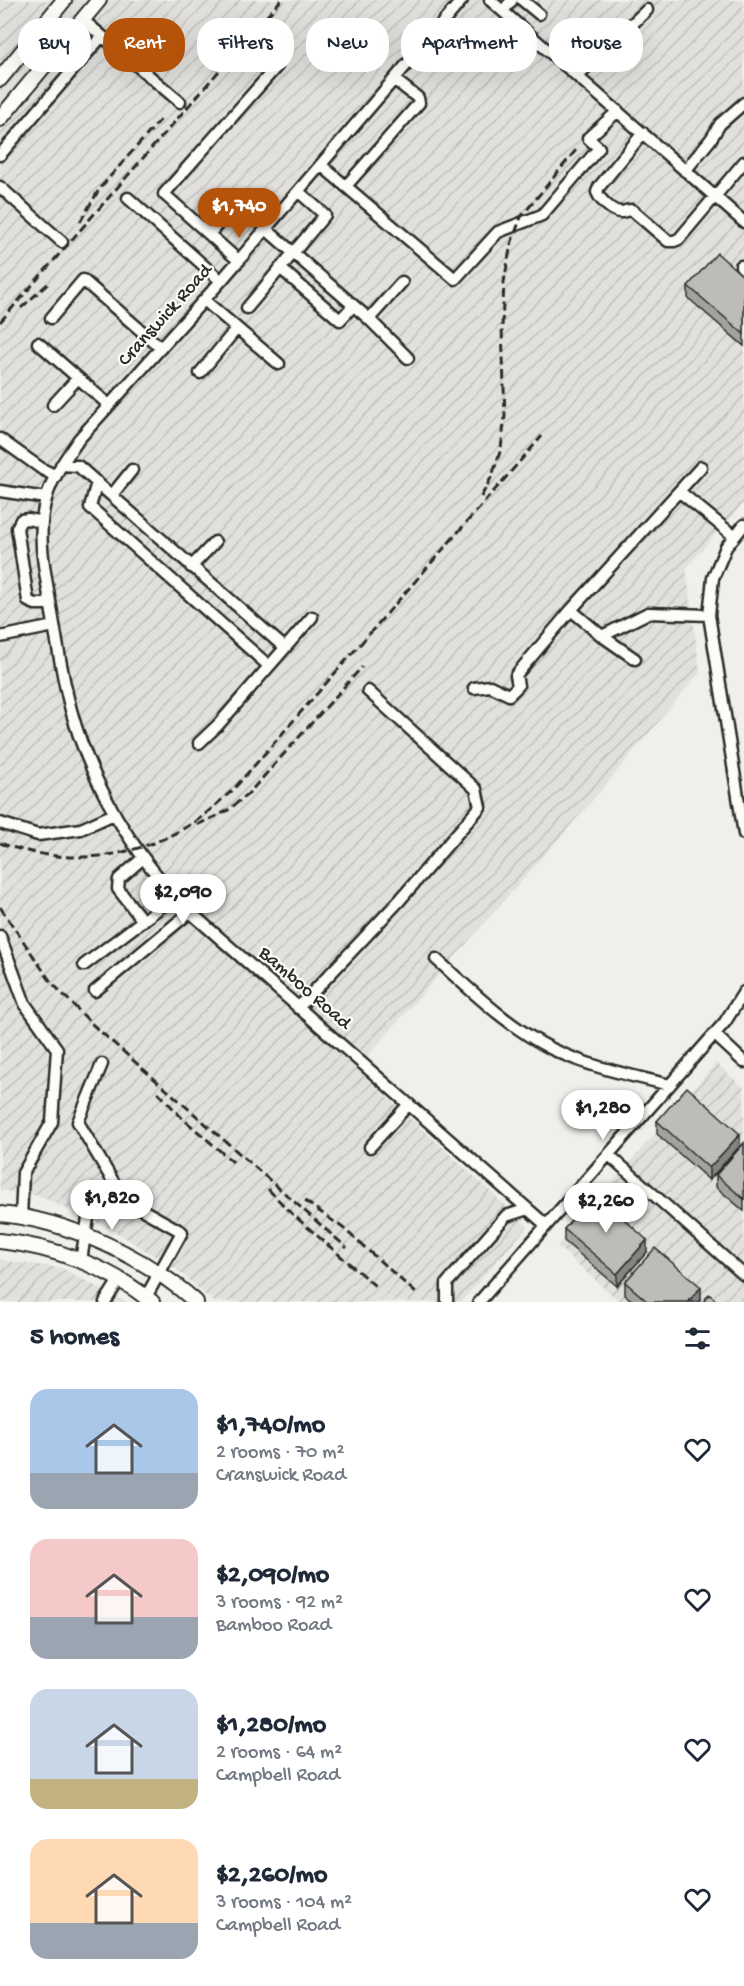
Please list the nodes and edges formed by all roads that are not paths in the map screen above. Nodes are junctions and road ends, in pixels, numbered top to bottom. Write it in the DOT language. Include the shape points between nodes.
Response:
graph roads {
  1 [pos="63,0"];
  2 [pos="99,0"];
  3 [pos="462,0"];
  4 [pos="490,0"];
  5 [pos="512,0"];
  6 [pos="522,0"];
  7 [pos="647,10"];
  8 [pos="503,11"];
  9 [pos="539,14"];
  10 [pos="85,18"];
  11 [pos="91,27"];
  12 [pos="102,36"];
  13 [pos="40,72"];
  14 [pos="272,72"];
  15 [pos="577,76"];
  16 [pos="2,77"];
  17 [pos="394,80"];
  18 [pos="23,92"];
  19 [pos="180,102"];
  20 [pos="744,103"];
  21 [pos="618,111"];
  22 [pos="0,119"];
  23 [pos="643,133"];
  24 [pos="0,155"];
  25 [pos="744,162"];
  26 [pos="322,166"];
  27 [pos="686,171"];
  28 [pos="346,186"];
  29 [pos="0,187"];
  30 [pos="299,192"];
  31 [pos="714,196"];
  32 [pos="128,198"];
  33 [pos="240,200"];
  34 [pos="744,222"];
  35 [pos="266,230"];
  36 [pos="209,234"];
  37 [pos="62,242"];
  38 [pos="293,253"];
  39 [pos="239,261"];
  40 [pos="280,268"];
  41 [pos="221,281"];
  42 [pos="402,282"];
  43 [pos="204,300"];
  44 [pos="353,306"];
  45 [pos="247,308"];
  46 [pos="51,318"];
  47 [pos="369,319"];
  48 [pos="237,328"];
  49 [pos="38,343"];
  50 [pos="161,348"];
  51 [pos="408,358"];
  52 [pos="279,364"];
  53 [pos="200,373"];
  54 [pos="78,378"];
  55 [pos="53,405"];
  56 [pos="108,405"];
  57 [pos="0,439"];
  58 [pos="61,465"];
  59 [pos="701,467"];
  60 [pos="132,470"];
  61 [pos="56,476"];
  62 [pos="97,482"];
  63 [pos="0,490"];
  64 [pos="680,492"];
  65 [pos="112,495"];
  66 [pos="46,498"];
  67 [pos="42,522"];
  68 [pos="744,525"];
  69 [pos="734,536"];
  70 [pos="215,542"];
  71 [pos="191,567"];
  72 [pos="51,604"];
  73 [pos="571,610"];
  74 [pos="709,615"];
  75 [pos="312,617"];
  76 [pos="54,626"];
  77 [pos="602,636"];
  78 [pos="0,637"];
  79 [pos="285,648"];
  80 [pos="635,659"];
  81 [pos="268,666"];
  82 [pos="474,688"];
  83 [pos="368,691"];
  84 [pos="199,744"];
  85 [pos="738,760"];
  86 [pos="114,814"];
  87 [pos="0,823"];
  88 [pos="744,834"];
  89 [pos="143,858"];
  90 [pos="174,897"];
  91 [pos="190,912"];
  92 [pos="143,921"];
  93 [pos="0,936"];
  94 [pos="436,959"];
  95 [pos="84,965"];
  96 [pos="95,991"];
  97 [pos="744,992"];
  98 [pos="298,1008"];
  99 [pos="714,1034"];
  100 [pos="743,1060"];
  101 [pos="102,1064"];
  102 [pos="670,1085"];
  103 [pos="409,1104"];
  104 [pos="370,1147"];
  105 [pos="609,1155"];
  106 [pos="114,1183"];
  107 [pos="528,1209"];
  108 [pos="0,1215"];
  109 [pos="21,1218"];
  110 [pos="546,1225"];
  111 [pos="85,1236"];
  112 [pos="0,1242"];
  113 [pos="81,1260"];
  114 [pos="159,1274"];
  115 [pos="744,1275"];
  116 [pos="119,1280"];
  117 [pos="149,1300"];
  118 [pos="105,1302"];
  119 [pos="196,1302"];
  120 [pos="447,1302"];
  121 [pos="479,1302"];
  1 -- 16 [label="main road"];
  2 -- 10 [label="main road"];
  3 -- 17 [label="street, Cranswick Road"];
  4 -- 8 [label="street"];
  5 -- 8 [label="street"];
  6 -- 9 [label="street"];
  7 -- 15 [label="street"];
  8 -- 15 [label="street"];
  11 -- 12 [label="street"];
  12 -- 19 [label="street"];
  12 -- 24 [label="street"];
  13 -- 18 [label="main road"];
  14 -- 36 [label="street" via="164,194"];
  15 -- 21 [label="street"];
  16 -- 18 [label="main road"];
  17 -- 26 [label="street, Cranswick Road"];
  17 -- 28 [label="street" via="418,98 419,103"];
  18 -- 22 [label="main road"];
  20 -- 27 [label="street" via="720,124"];
  21 -- 23 [label="street"];
  21 -- 28 [label="street" via="588,138 599,148 542,215 498,232 455,279"];
  23 -- 27 [label="street"];
  23 -- 31 [label="street" via="599,187 600,198 615,211 632,210 668,241 674,241 680,239"];
  25 -- 31 [label="street"];
  26 -- 28 [label="street"];
  26 -- 30 [label="street, Cranswick Road"];
  27 -- 31 [label="street"];
  29 -- 37 [label="street"];
  30 -- 35 [label="street, Cranswick Road"];
  30 -- 38 [label="street" via="325,215"];
  31 -- 34 [label="street"];
  32 -- 41 [label="street"];
  33 -- 36 [label="street"];
  35 -- 38 [label="street"];
  35 -- 39 [label="street, Cranswick Road"];
  36 -- 39 [label="street"];
  38 -- 40 [label="street"];
  38 -- 44 [label="street"];
  39 -- 41 [label="street, Cranswick Road"];
  40 -- 44 [label="street" via="340,320"];
  40 -- 45 [label="street"];
  41 -- 43 [label="street, Cranswick Road"];
  42 -- 47 [label="street"];
  43 -- 48 [label="street"];
  43 -- 50 [label="street, Cranswick Road"];
  44 -- 47 [label="street"];
  46 -- 50 [label="street" via="83,280"];
  47 -- 51 [label="street"];
  48 -- 52 [label="street"];
  48 -- 53 [label="street"];
  49 -- 54 [label="street"];
  50 -- 56 [label="street, Cranswick Road"];
  54 -- 55 [label="street"];
  54 -- 56 [label="street"];
  56 -- 58 [label="street, Cranswick Road"];
  57 -- 61 [label="street"];
  58 -- 61 [label="street, Cranswick Road"];
  58 -- 62 [label="street" via="78,466"];
  59 -- 64 [label="street"];
  60 -- 65 [label="street"];
  61 -- 66 [label="street, Cranswick Road"];
  62 -- 65 [label="street"];
  62 -- 81 [label="street" via="90,507"];
  63 -- 66 [label="street"];
  64 -- 69 [label="street"];
  64 -- 73 [label="street"];
  65 -- 71 [label="street"];
  66 -- 67 [label="street, Bamboo Road"];
  67 -- 72 [label="street, Bamboo Road"];
  67 -- 72 [label="street" via="21,520 17,528 28,601"];
  68 -- 69 [label="street"];
  69 -- 74 [label="street" via="713,578"];
  70 -- 71 [label="street"];
  71 -- 79 [label="street"];
  72 -- 76 [label="street, Bamboo Road"];
  73 -- 77 [label="street"];
  73 -- 82 [label="street" via="516,675 519,686 508,695 490,686"];
  74 -- 77 [label="street" via="648,613"];
  74 -- 85 [label="street"];
  75 -- 79 [label="street"];
  76 -- 78 [label="street"];
  76 -- 86 [label="street, Bamboo Road" via="71,710 96,781"];
  77 -- 80 [label="street"];
  79 -- 81 [label="street"];
  81 -- 84 [label="street"];
  83 -- 98 [label="street" via="476,789 480,807 399,901"];
  85 -- 88 [label="street"];
  86 -- 87 [label="street" via="81,829 38,835"];
  86 -- 89 [label="street, Bamboo Road"];
  89 -- 90 [label="street, Bamboo Road"];
  89 -- 92 [label="street" via="119,879 118,889"];
  90 -- 91 [label="street, Bamboo Road"];
  90 -- 92 [label="street"];
  91 -- 96 [label="street"];
  91 -- 98 [label="street, Bamboo Road"];
  92 -- 95 [label="street"];
  93 -- 109 [label="street" via="26,1004 57,1048 52,1122 23,1173"];
  94 -- 102 [label="street" via="506,1019 551,1048 584,1062"];
  97 -- 99 [label="street"];
  98 -- 103 [label="street, Bamboo Road"];
  99 -- 100 [label="street"];
  99 -- 102 [label="street"];
  101 -- 106 [label="street" via="78,1122"];
  102 -- 105 [label="street"];
  103 -- 104 [label="street"];
  103 -- 107 [label="street, Bamboo Road"];
  105 -- 110 [label="street"];
  105 -- 115 [label="street"];
  106 -- 111 [label="street" via="89,1212"];
  106 -- 114 [label="street" via="141,1209 182,1232"];
  107 -- 110 [label="street, Bamboo Road"];
  107 -- 120 [label="street" via="506,1216 447,1283"];
  108 -- 109 [label="main road"];
  109 -- 111 [label="main road"];
  110 -- 121 [label="street"];
  111 -- 113 [label="street"];
  111 -- 114 [label="main road"];
  112 -- 113 [label="main road" via="35,1246"];
  113 -- 116 [label="main road"];
  114 -- 117 [label="street"];
  114 -- 119 [label="main road"];
  116 -- 117 [label="main road"];
  116 -- 118 [label="street"];
}
